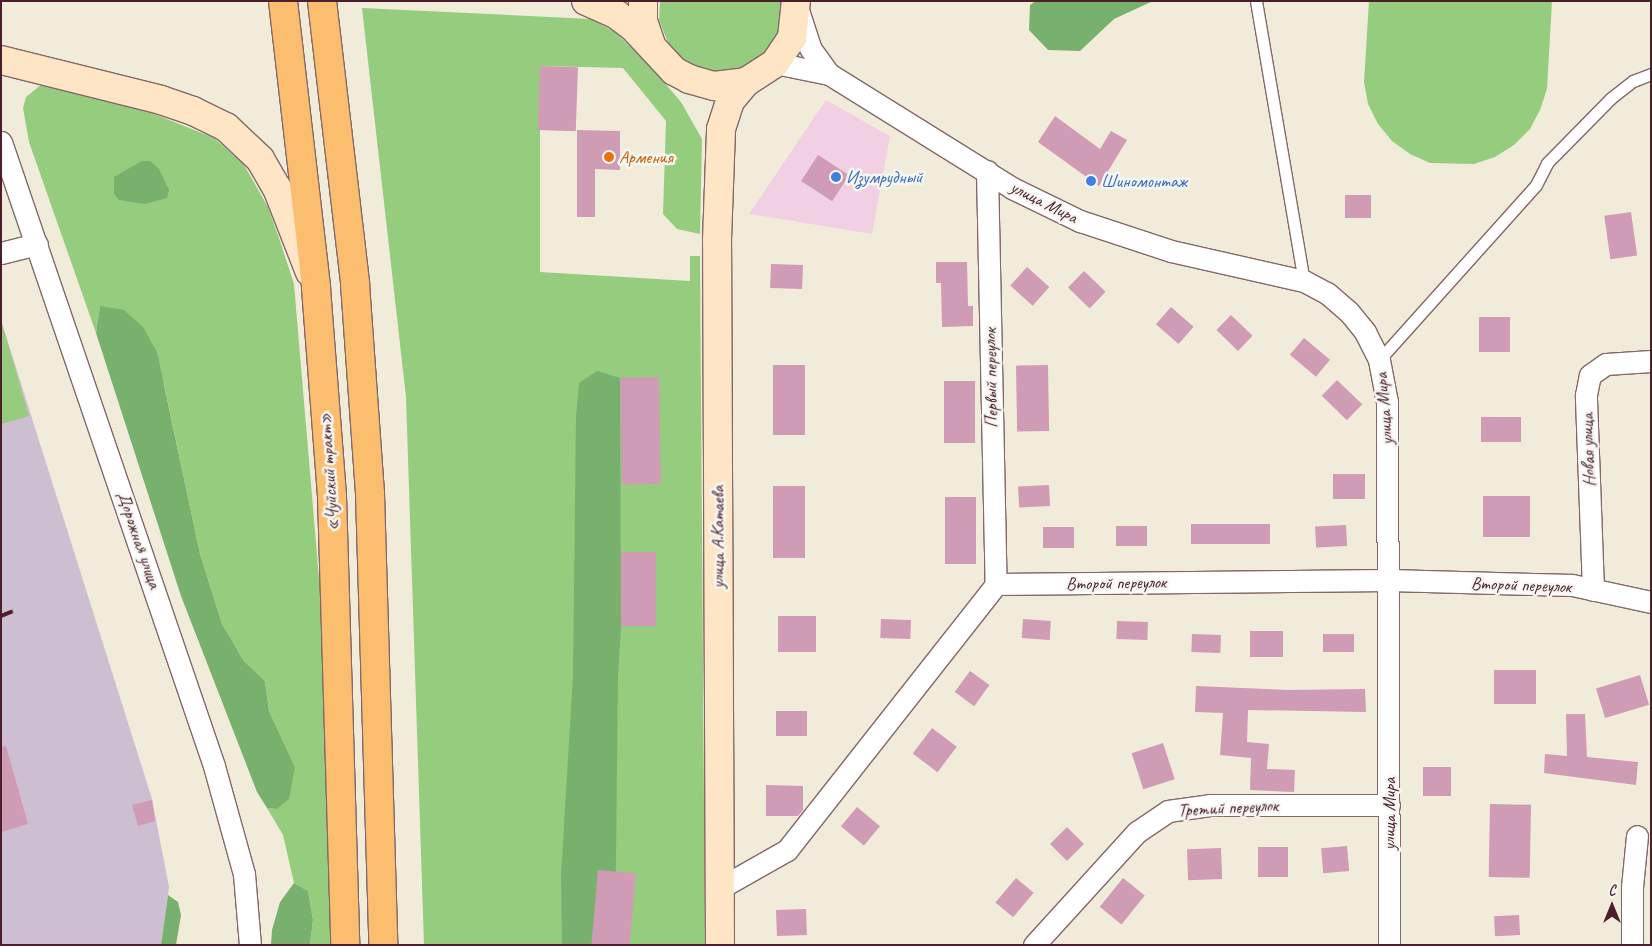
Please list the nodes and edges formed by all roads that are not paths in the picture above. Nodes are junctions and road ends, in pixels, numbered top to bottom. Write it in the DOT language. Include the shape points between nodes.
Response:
graph roads {
  1 [pos="586,1"];
  2 [pos="643,1"];
  3 [pos="1256,1"];
  4 [pos="797,5"];
  5 [pos="323,7"];
  6 [pos="283,9"];
  7 [pos="651,44"];
  8 [pos="1,60"];
  9 [pos="775,63"];
  10 [pos="829,74"];
  11 [pos="1651,74"];
  12 [pos="689,79"];
  13 [pos="746,82"];
  14 [pos="721,129"];
  15 [pos="1,142"];
  16 [pos="987,171"];
  17 [pos="37,244"];
  18 [pos="1,253"];
  19 [pos="1304,281"];
  20 [pos="316,288"];
  21 [pos="1379,360"];
  22 [pos="1651,361"];
  23 [pos="1389,580"];
  24 [pos="996,584"];
  25 [pos="1592,590"];
  26 [pos="1651,602"];
  27 [pos="1389,805"];
  28 [pos="1637,836"];
  29 [pos="720,888"];
  30 [pos="250,945"];
  31 [pos="345,945"];
  32 [pos="383,945"];
  33 [pos="720,945"];
  34 [pos="1034,945"];
  35 [pos="1389,945"];
  36 [pos="1632,945"];
  1 -- 7 [label="street" via="617,15"];
  2 -- 7 [label="street" via="643,21"];
  3 -- 19 [label="lane"];
  4 -- 9 [label="street" via="792,38"];
  4 -- 10 [label="street, улица Мира" via="810,48"];
  5 -- 32 [label="highway" via="354,284 370,494"];
  6 -- 20 [label="highway, «Чуйский тракт»"];
  7 -- 12 [label="street" via="674,70"];
  8 -- 20 [label="street" via="161,100 226,127 260,160 277,188"];
  9 -- 10 [label="street, улица Мира"];
  9 -- 13 [label="street"];
  10 -- 16 [label="street, улица Мира"];
  11 -- 21 [label="lane" via="1633,81 1611,98 1547,163 1536,185"];
  12 -- 13 [label="street" via="714,86"];
  12 -- 14 [label="street" via="708,102"];
  13 -- 14 [label="street" via="730,101"];
  14 -- 29 [label="street, улица А.Катаева" via="717,240"];
  15 -- 17 [label="street, Дорожная улица"];
  16 -- 19 [label="street, улица Мира" via="1045,206 1117,235 1214,262 1281,273"];
  16 -- 24 [label="street, Первый переулок"];
  17 -- 18 [label="street"];
  17 -- 30 [label="street, Дорожная улица" via="191,692 225,801 244,874"];
  19 -- 21 [label="street, улица Мира" via="1349,312 1365,332"];
  20 -- 31 [label="highway, «Чуйский тракт»" via="333,516"];
  21 -- 23 [label="street, улица Мира" via="1387,402"];
  22 -- 25 [label="street, Новая улица" via="1606,364 1590,375 1586,395"];
  23 -- 24 [label="street, Второй переулок"];
  23 -- 25 [label="street, Второй переулок" via="1572,585"];
  23 -- 27 [label="street, улица Мира"];
  24 -- 29 [label="street" via="788,850"];
  25 -- 26 [label="street, Второй переулок"];
  27 -- 34 [label="street, Третий переулок" via="1210,805 1168,811 1137,832"];
  27 -- 35 [label="street, улица Мира"];
  28 -- 36 [label="street" via="1632,887"];
  29 -- 33 [label="street, улица А.Катаева"];
}
